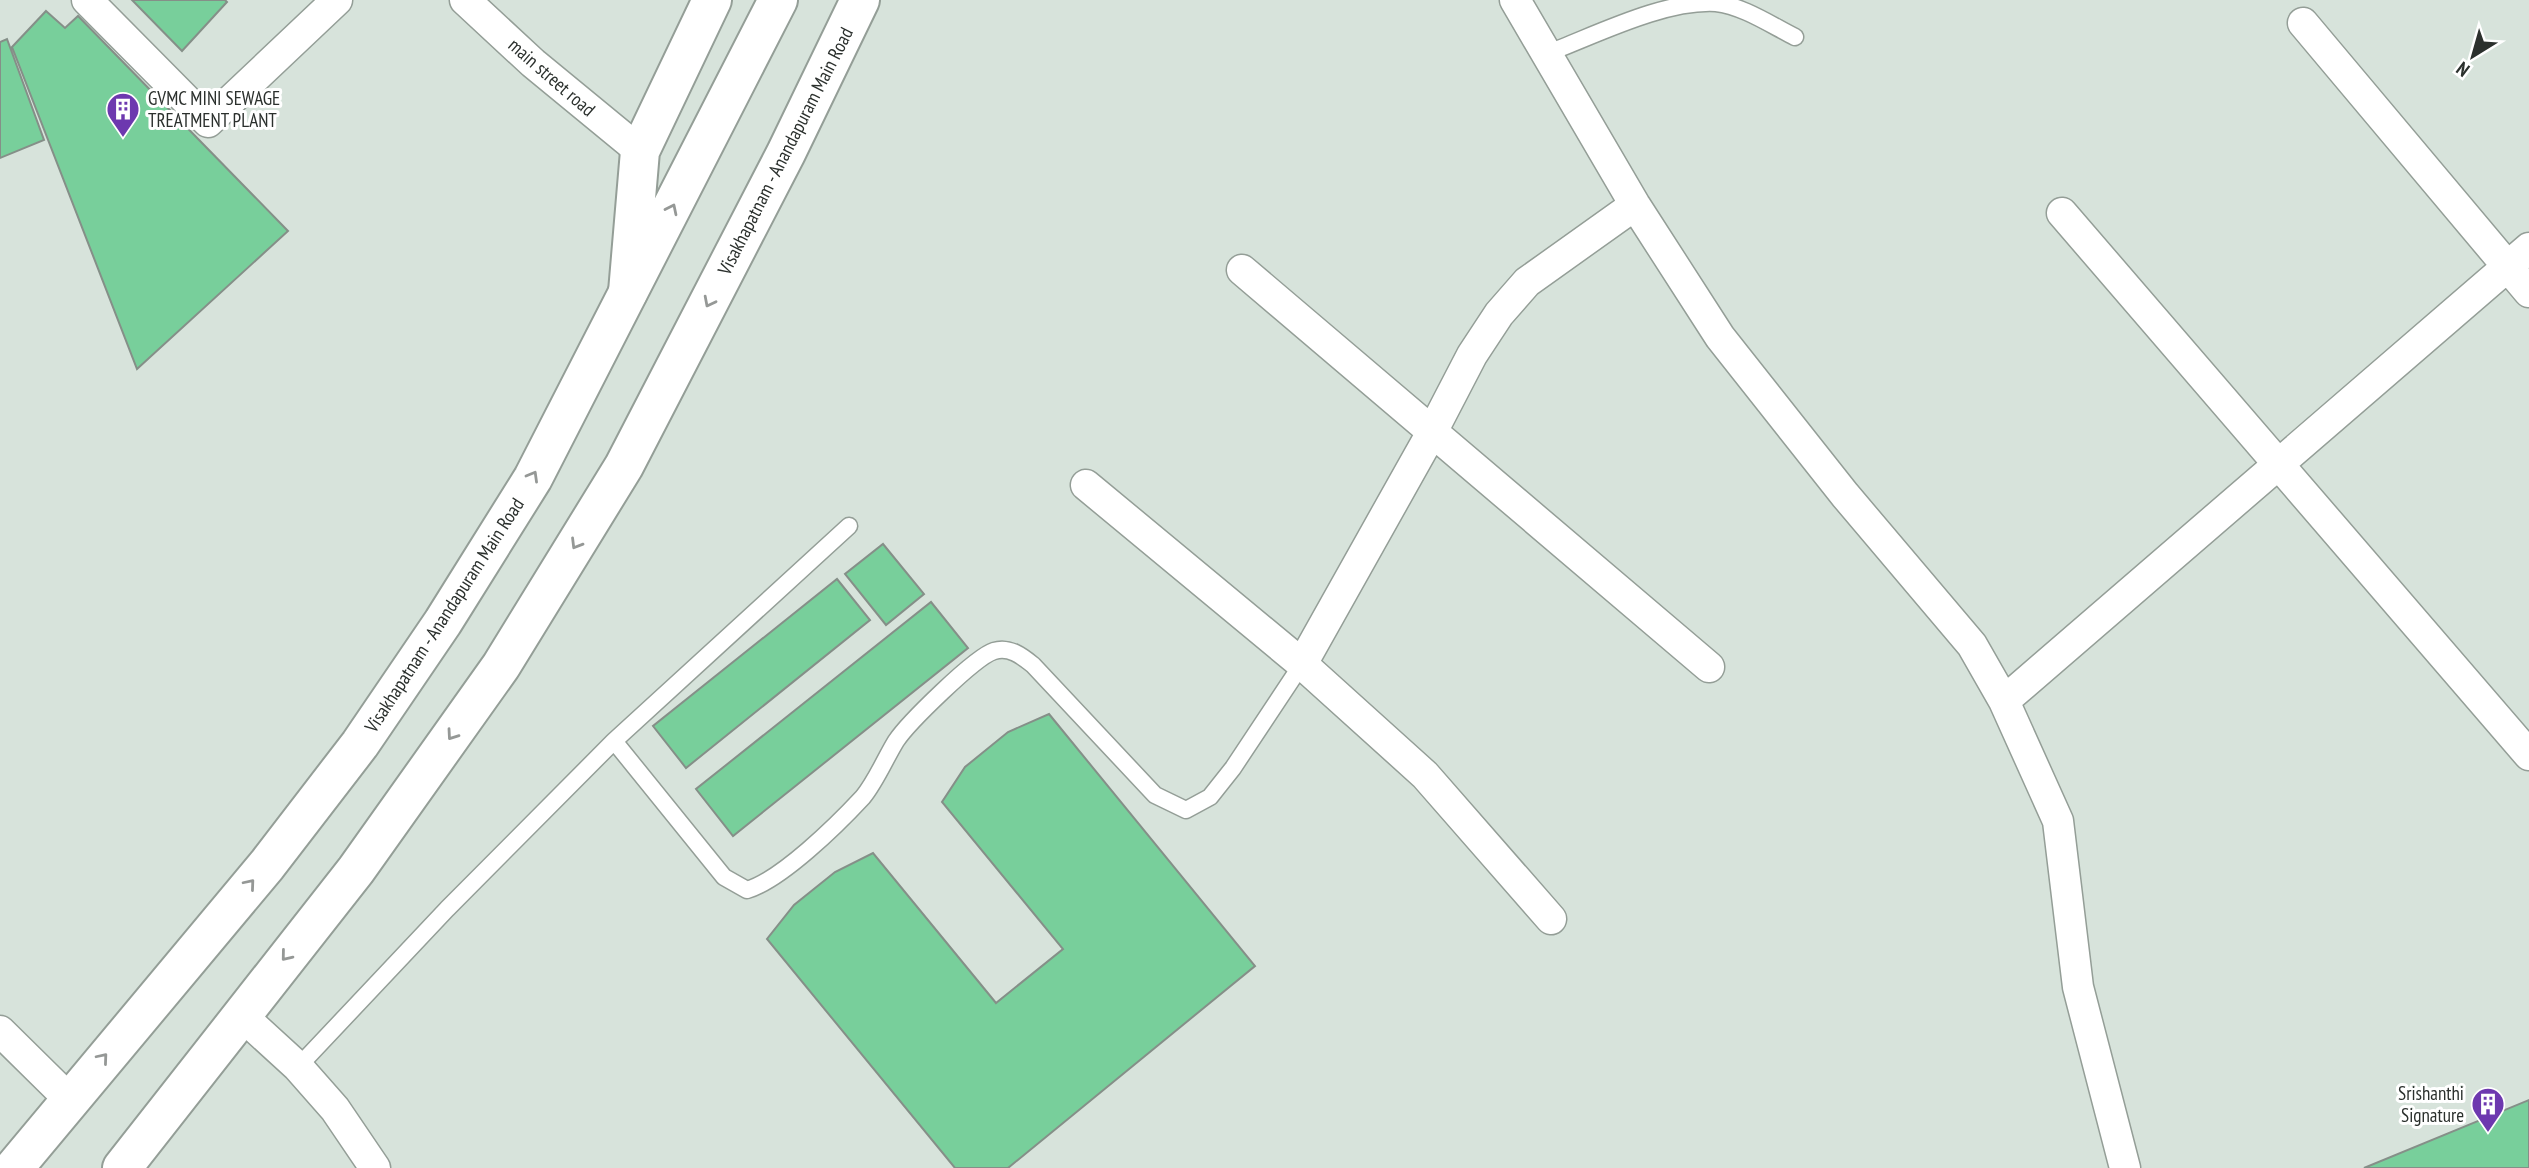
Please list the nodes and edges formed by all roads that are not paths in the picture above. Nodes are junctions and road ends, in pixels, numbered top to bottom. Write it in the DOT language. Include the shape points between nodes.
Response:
graph roads {
  1 [pos="87,0"];
  2 [pos="337,0"];
  3 [pos="465,0"];
  4 [pos="712,0"];
  5 [pos="778,0"];
  6 [pos="860,0"];
  7 [pos="1515,0"];
  8 [pos="2303,23"];
  9 [pos="1795,37"];
  10 [pos="1548,53"];
  11 [pos="640,151"];
  12 [pos="1635,205"];
  13 [pos="2062,213"];
  14 [pos="2518,258"];
  15 [pos="1241,270"];
  16 [pos="2529,292"];
  17 [pos="628,298"];
  18 [pos="1432,434"];
  19 [pos="2280,463"];
  20 [pos="1086,485"];
  21 [pos="849,526"];
  22 [pos="1302,664"];
  23 [pos="1709,667"];
  24 [pos="2004,701"];
  25 [pos="614,741"];
  26 [pos="2529,755"];
  27 [pos="1551,919"];
  28 [pos="240,1014"];
  29 [pos="0,1031"];
  30 [pos="298,1067"];
  31 [pos="69,1099"];
  32 [pos="14,1168"];
  33 [pos="122,1168"];
  34 [pos="375,1168"];
  35 [pos="2125,1168"];
  1 -- 2 [label="street" via="208,122"];
  3 -- 11 [label="street, main street road"];
  4 -- 11 [label="main road"];
  17 -- 5 [label="main road, Visakhapatnam - Anandapuram Main Road, one-way"];
  6 -- 28 [label="main road, Visakhapatnam - Anandapuram Main Road, one-way" via="624,466 509,654 356,870"];
  7 -- 10 [label="street"];
  8 -- 14 [label="street"];
  9 -- 10 [label="lane" via="1717,3 1684,4"];
  10 -- 12 [label="street"];
  11 -- 17 [label="main road"];
  12 -- 18 [label="street" via="1527,282 1472,355"];
  12 -- 24 [label="street" via="1720,337 1836,485 1972,645"];
  13 -- 19 [label="street"];
  14 -- 16 [label="street"];
  14 -- 19 [label="street"];
  15 -- 18 [label="street"];
  31 -- 17 [label="main road, Visakhapatnam - Anandapuram Main Road, one-way" via="267,865 360,744 533,478"];
  18 -- 22 [label="street"];
  18 -- 23 [label="street"];
  19 -- 24 [label="street"];
  19 -- 26 [label="street"];
  20 -- 22 [label="street"];
  21 -- 25 [label="lane"];
  22 -- 25 [label="lane" via="1210,797 1186,810 1155,795 1033,664 1016,652 996,650 977,660 898,738 865,794 833,826 765,885 747,890 723,877"];
  22 -- 27 [label="street" via="1425,775"];
  24 -- 35 [label="street" via="2057,821 2078,987"];
  25 -- 30 [label="lane"];
  28 -- 30 [label="street"];
  28 -- 33 [label="main road, Visakhapatnam - Anandapuram Main Road"];
  29 -- 31 [label="street"];
  30 -- 34 [label="street" via="335,1109"];
  31 -- 32 [label="main road, Visakhapatnam - Anandapuram Main Road"];
}
